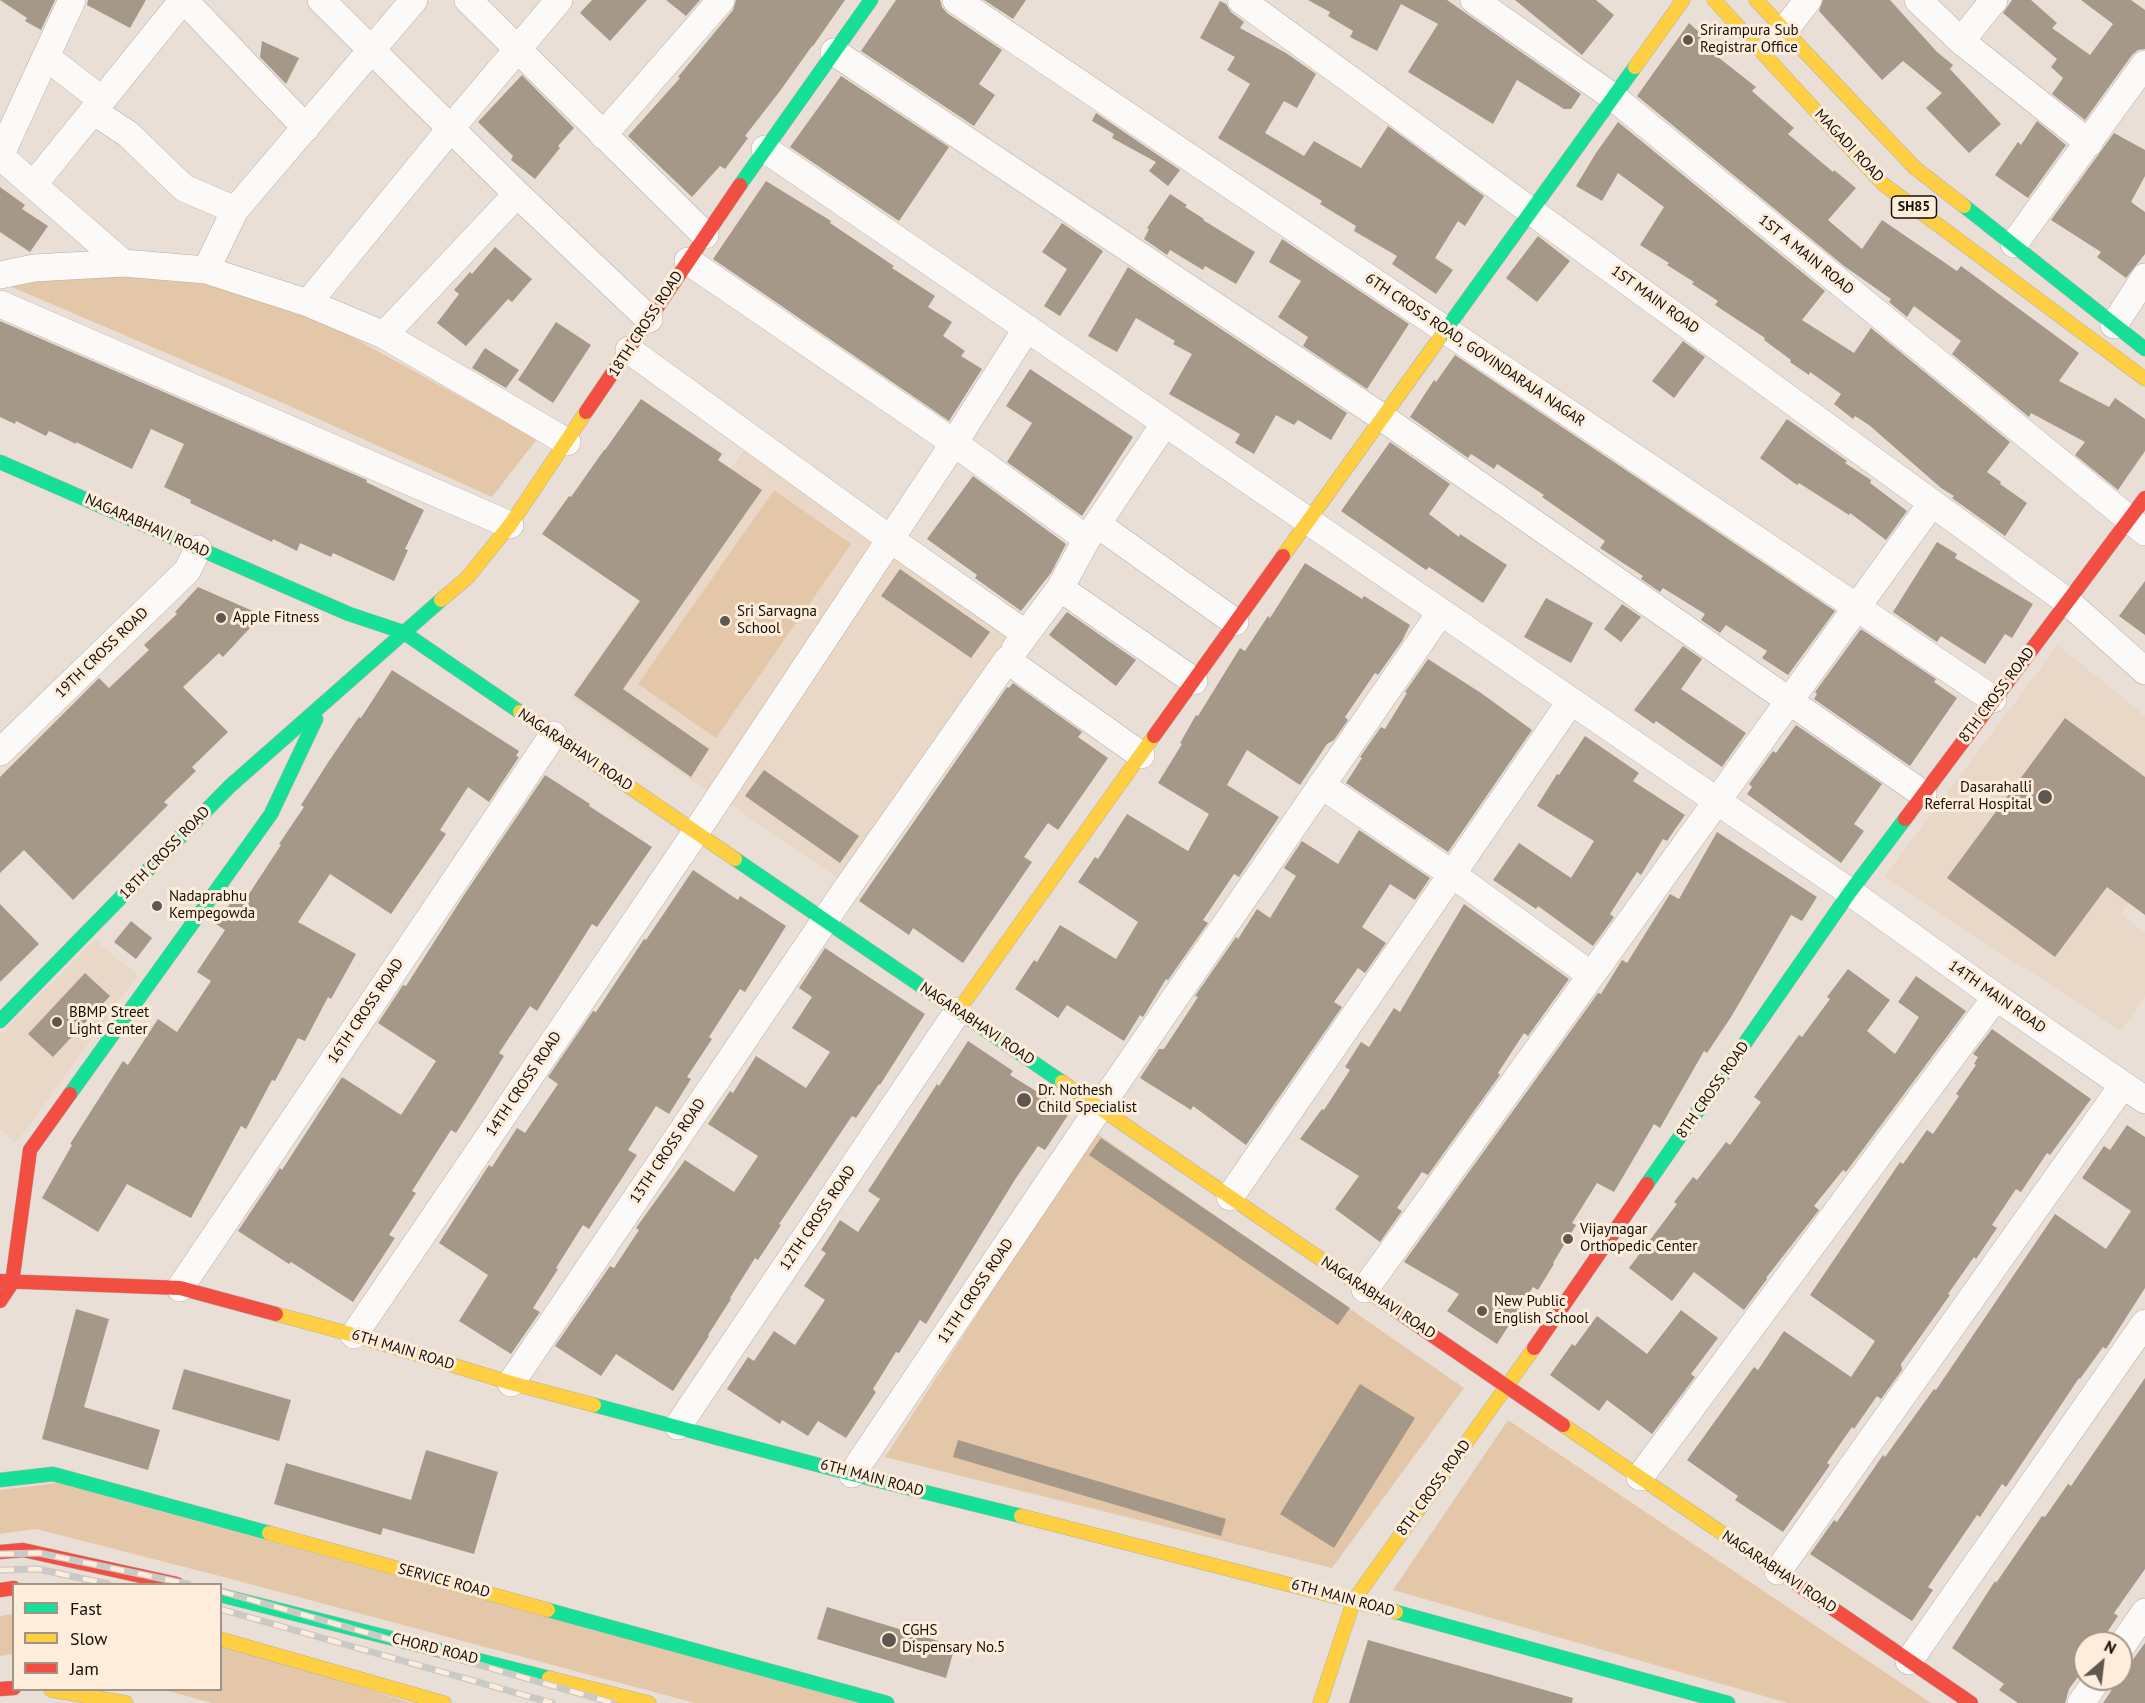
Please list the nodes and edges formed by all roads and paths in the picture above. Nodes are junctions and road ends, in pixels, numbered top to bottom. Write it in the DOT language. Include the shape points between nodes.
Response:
graph roads {
  1 [pos="72,0"];
  2 [pos="184,0"];
  3 [pos="321,0"];
  4 [pos="414,0"];
  5 [pos="468,0"];
  6 [pos="560,0"];
  7 [pos="721,0"];
  8 [pos="871,0"];
  9 [pos="956,0"];
  10 [pos="1241,0"];
  11 [pos="1474,0"];
  12 [pos="1683,0"];
  13 [pos="1714,0"];
  14 [pos="1756,0"];
  15 [pos="1808,0"];
  16 [pos="1918,0"];
  17 [pos="1994,0"];
  18 [pos="1784,31"];
  19 [pos="1961,41"];
  20 [pos="517,49"];
  21 [pos="372,50"];
  22 [pos="834,52"];
  23 [pos="46,57"];
  24 [pos="2145,64"];
  25 [pos="1613,97"];
  26 [pos="98,105"];
  27 [pos="306,128"];
  28 [pos="451,128"];
  29 [pos="603,135"];
  30 [pos="2089,143"];
  31 [pos="765,149"];
  32 [pos="0,156"];
  33 [pos="34,184"];
  34 [pos="517,194"];
  35 [pos="235,210"];
  36 [pos="1532,211"];
  37 [pos="705,236"];
  38 [pos="2014,244"];
  39 [pos="688,261"];
  40 [pos="123,263"];
  41 [pos="206,270"];
  42 [pos="0,275"];
  43 [pos="2145,277"];
  44 [pos="308,303"];
  45 [pos="0,304"];
  46 [pos="649,319"];
  47 [pos="2114,325"];
  48 [pos="1027,328"];
  49 [pos="1446,330"];
  50 [pos="384,335"];
  51 [pos="2145,349"];
  52 [pos="629,350"];
  53 [pos="2145,380"];
  54 [pos="1383,418"];
  55 [pos="1165,423"];
  56 [pos="567,442"];
  57 [pos="954,443"];
  58 [pos="0,462"];
  59 [pos="1932,503"];
  60 [pos="2140,517"];
  61 [pos="1309,522"];
  62 [pos="510,525"];
  63 [pos="1092,531"];
  64 [pos="890,539"];
  65 [pos="198,549"];
  66 [pos="1060,588"];
  67 [pos="2068,602"];
  68 [pos="1857,608"];
  69 [pos="1441,612"];
  70 [pos="1235,622"];
  71 [pos="403,632"];
  72 [pos="1026,634"];
  73 [pos="1006,660"];
  74 [pos="2145,671"];
  75 [pos="1194,681"];
  76 [pos="1993,699"];
  77 [pos="1790,700"];
  78 [pos="1571,701"];
  79 [pos="322,706"];
  80 [pos="553,735"];
  81 [pos="0,752"];
  82 [pos="1141,755"];
  83 [pos="1321,785"];
  84 [pos="1923,794"];
  85 [pos="1717,801"];
  86 [pos="696,832"];
  87 [pos="1452,874"];
  88 [pos="1850,892"];
  89 [pos="825,920"];
  90 [pos="1591,975"];
  91 [pos="1996,997"];
  92 [pos="5,1007"];
  93 [pos="958,1011"];
  94 [pos="2123,1084"];
  95 [pos="2145,1100"];
  96 [pos="1099,1108"];
  97 [pos="1230,1197"];
  98 [pos="6,1282"];
  99 [pos="180,1288"];
  100 [pos="1365,1289"];
  101 [pos="0,1300"];
  102 [pos="2145,1323"];
  103 [pos="354,1335"];
  104 [pos="512,1383"];
  105 [pos="1507,1386"];
  106 [pos="678,1426"];
  107 [pos="852,1473"];
  108 [pos="1641,1477"];
  109 [pos="0,1480"];
  110 [pos="0,1552"];
  111 [pos="1778,1571"];
  112 [pos="172,1583"];
  113 [pos="222,1596"];
  114 [pos="1354,1600"];
  115 [pos="2145,1612"];
  116 [pos="2132,1631"];
  117 [pos="222,1640"];
  118 [pos="1909,1661"];
  119 [pos="40,1691"];
  120 [pos="62,1691"];
  121 [pos="51,1703"];
  122 [pos="126,1703"];
  123 [pos="444,1703"];
  124 [pos="650,1703"];
  125 [pos="887,1703"];
  126 [pos="1320,1703"];
  127 [pos="1728,1703"];
  128 [pos="1971,1703"];
  1 -- 23 [label="street"];
  2 -- 26 [label="street"];
  2 -- 27 [label="street"];
  3 -- 21 [label="street"];
  4 -- 21 [label="street"];
  5 -- 20 [label="street"];
  6 -- 20 [label="street"];
  7 -- 29 [label="street"];
  8 -- 22 [label="main road, 18TH CROSS ROAD"];
  9 -- 49 [label="street, 6TH CROSS ROAD, GOVINDARAJA NAGAR"];
  10 -- 36 [label="street, 1ST MAIN ROAD"];
  11 -- 25 [label="street, 1ST A MAIN ROAD"];
  12 -- 25 [label="main road"];
  13 -- 53 [label="main road, MAGADI ROAD / SH85" via="1883,184"];
  14 -- 18 [label="main road, MAGADI ROAD / SH85"];
  15 -- 18 [label="street"];
  16 -- 19 [label="street"];
  17 -- 19 [label="street"];
  18 -- 38 [label="main road, MAGADI ROAD / SH85" via="1915,168"];
  19 -- 30 [label="street"];
  20 -- 28 [label="street"];
  20 -- 29 [label="street"];
  21 -- 27 [label="street"];
  21 -- 28 [label="street"];
  22 -- 31 [label="main road, 18TH CROSS ROAD"];
  22 -- 54 [label="street"];
  23 -- 26 [label="street"];
  23 -- 32 [label="street"];
  24 -- 30 [label="street"];
  25 -- 36 [label="main road"];
  25 -- 60 [label="street, 1ST A MAIN ROAD"];
  26 -- 33 [label="street"];
  26 -- 35 [label="street" via="184,188"];
  27 -- 35 [label="street"];
  28 -- 34 [label="street"];
  28 -- 44 [label="street"];
  29 -- 37 [label="street"];
  30 -- 38 [label="street"];
  31 -- 37 [label="main road, 18TH CROSS ROAD"];
  31 -- 48 [label="street, 14TH MAIN ROAD"];
  32 -- 33 [label="street"];
  33 -- 40 [label="street"];
  34 -- 46 [label="street"];
  34 -- 50 [label="street"];
  35 -- 41 [label="street"];
  36 -- 49 [label="main road"];
  36 -- 59 [label="street, 1ST MAIN ROAD"];
  37 -- 39 [label="main road, 18TH CROSS ROAD"];
  38 -- 47 [label="main road, MAGADI ROAD / SH85"];
  39 -- 46 [label="main road, 18TH CROSS ROAD"];
  39 -- 57 [label="street"];
  40 -- 41 [label="street"];
  40 -- 42 [label="street" via="34,268"];
  41 -- 44 [label="street"];
  43 -- 47 [label="street"];
  44 -- 50 [label="street"];
  45 -- 62 [label="street"];
  46 -- 52 [label="main road, 18TH CROSS ROAD"];
  47 -- 51 [label="main road, MAGADI ROAD / SH85"];
  48 -- 55 [label="street, 14TH MAIN ROAD"];
  48 -- 57 [label="street, 14TH CROSS ROAD"];
  49 -- 54 [label="main road"];
  49 -- 68 [label="street, 6TH CROSS ROAD, GOVINDARAJA NAGAR"];
  50 -- 56 [label="street"];
  52 -- 56 [label="main road, 18TH CROSS ROAD"];
  52 -- 64 [label="street"];
  54 -- 61 [label="main road"];
  54 -- 77 [label="street"];
  55 -- 61 [label="street, 14TH MAIN ROAD"];
  55 -- 63 [label="street, 13TH CROSS ROAD"];
  56 -- 62 [label="main road, 18TH CROSS ROAD"];
  57 -- 63 [label="street"];
  57 -- 64 [label="street, 14TH CROSS ROAD"];
  58 -- 65 [label="main road, NAGARABHAVI ROAD"];
  59 -- 67 [label="street, 1ST MAIN ROAD"];
  59 -- 68 [label="street"];
  60 -- 67 [label="main road, 8TH CROSS ROAD"];
  61 -- 69 [label="street, 14TH MAIN ROAD"];
  61 -- 70 [label="main road"];
  62 -- 71 [label="main road, 18TH CROSS ROAD" via="467,578"];
  63 -- 66 [label="street, 13TH CROSS ROAD"];
  63 -- 70 [label="street"];
  64 -- 72 [label="street"];
  64 -- 86 [label="street, 14TH CROSS ROAD"];
  65 -- 71 [label="main road, NAGARABHAVI ROAD" via="349,614"];
  65 -- 81 [label="street, 19TH CROSS ROAD" via="187,571"];
  66 -- 72 [label="street, 13TH CROSS ROAD"];
  66 -- 75 [label="street"];
  67 -- 74 [label="street"];
  67 -- 76 [label="main road, 8TH CROSS ROAD"];
  68 -- 76 [label="street, 6TH CROSS ROAD, GOVINDARAJA NAGAR"];
  68 -- 77 [label="street"];
  69 -- 78 [label="street, 14TH MAIN ROAD"];
  69 -- 83 [label="street, 11TH CROSS ROAD"];
  70 -- 75 [label="main road"];
  71 -- 79 [label="main road, 18TH CROSS ROAD"];
  71 -- 80 [label="main road, NAGARABHAVI ROAD"];
  72 -- 73 [label="street, 13TH CROSS ROAD"];
  73 -- 82 [label="street"];
  73 -- 89 [label="street, 13TH CROSS ROAD"];
  75 -- 82 [label="main road"];
  76 -- 84 [label="main road, 8TH CROSS ROAD"];
  77 -- 84 [label="street"];
  77 -- 85 [label="street"];
  78 -- 85 [label="street, 14TH MAIN ROAD"];
  78 -- 87 [label="street"];
  79 -- 92 [label="main road, 18TH CROSS ROAD" via="230,786"];
  79 -- 98 [label="main road" via="271,814 30,1150"];
  80 -- 86 [label="main road, NAGARABHAVI ROAD"];
  80 -- 99 [label="street, 16TH CROSS ROAD"];
  82 -- 93 [label="main road"];
  83 -- 87 [label="street"];
  83 -- 96 [label="street, 11TH CROSS ROAD"];
  84 -- 88 [label="main road, 8TH CROSS ROAD"];
  85 -- 88 [label="street, 14TH MAIN ROAD"];
  85 -- 90 [label="street"];
  86 -- 89 [label="main road, NAGARABHAVI ROAD"];
  86 -- 103 [label="street, 14TH CROSS ROAD"];
  87 -- 90 [label="street"];
  87 -- 97 [label="street"];
  88 -- 91 [label="street, 14TH MAIN ROAD"];
  88 -- 105 [label="main road, 8TH CROSS ROAD"];
  89 -- 93 [label="main road, NAGARABHAVI ROAD"];
  89 -- 104 [label="street, 13TH CROSS ROAD"];
  90 -- 100 [label="street"];
  91 -- 94 [label="street, 14TH MAIN ROAD"];
  91 -- 108 [label="street"];
  93 -- 96 [label="main road, NAGARABHAVI ROAD"];
  93 -- 106 [label="street, 12TH CROSS ROAD"];
  94 -- 95 [label="street, 14TH MAIN ROAD"];
  94 -- 111 [label="street"];
  96 -- 97 [label="main road, NAGARABHAVI ROAD"];
  96 -- 107 [label="street, 11TH CROSS ROAD"];
  97 -- 100 [label="main road, NAGARABHAVI ROAD"];
  98 -- 99 [label="main road, 6TH MAIN ROAD"];
  98 -- 101 [label="main road"];
  99 -- 103 [label="main road, 6TH MAIN ROAD"];
  100 -- 105 [label="main road, NAGARABHAVI ROAD"];
  102 -- 118 [label="street"];
  103 -- 104 [label="main road, 6TH MAIN ROAD"];
  104 -- 106 [label="main road, 6TH MAIN ROAD"];
  105 -- 108 [label="main road, NAGARABHAVI ROAD"];
  105 -- 114 [label="main road, 8TH CROSS ROAD"];
  106 -- 107 [label="main road, 6TH MAIN ROAD"];
  107 -- 114 [label="main road, 6TH MAIN ROAD"];
  108 -- 111 [label="main road, NAGARABHAVI ROAD"];
  109 -- 125 [label="main road, SERVICE ROAD" via="53,1474"];
  110 -- 112 [label="main road" via="23,1550"];
  111 -- 118 [label="main road, NAGARABHAVI ROAD"];
  113 -- 124 [label="main road, CHORD ROAD"];
  114 -- 126 [label="main road, 8TH CROSS ROAD"];
  114 -- 127 [label="main road, 6TH MAIN ROAD"];
  115 -- 116 [label="street"];
  117 -- 123 [label="main road"];
  118 -- 128 [label="main road, NAGARABHAVI ROAD"];
  119 -- 121 [label="main road"];
  120 -- 122 [label="main road"];
}
